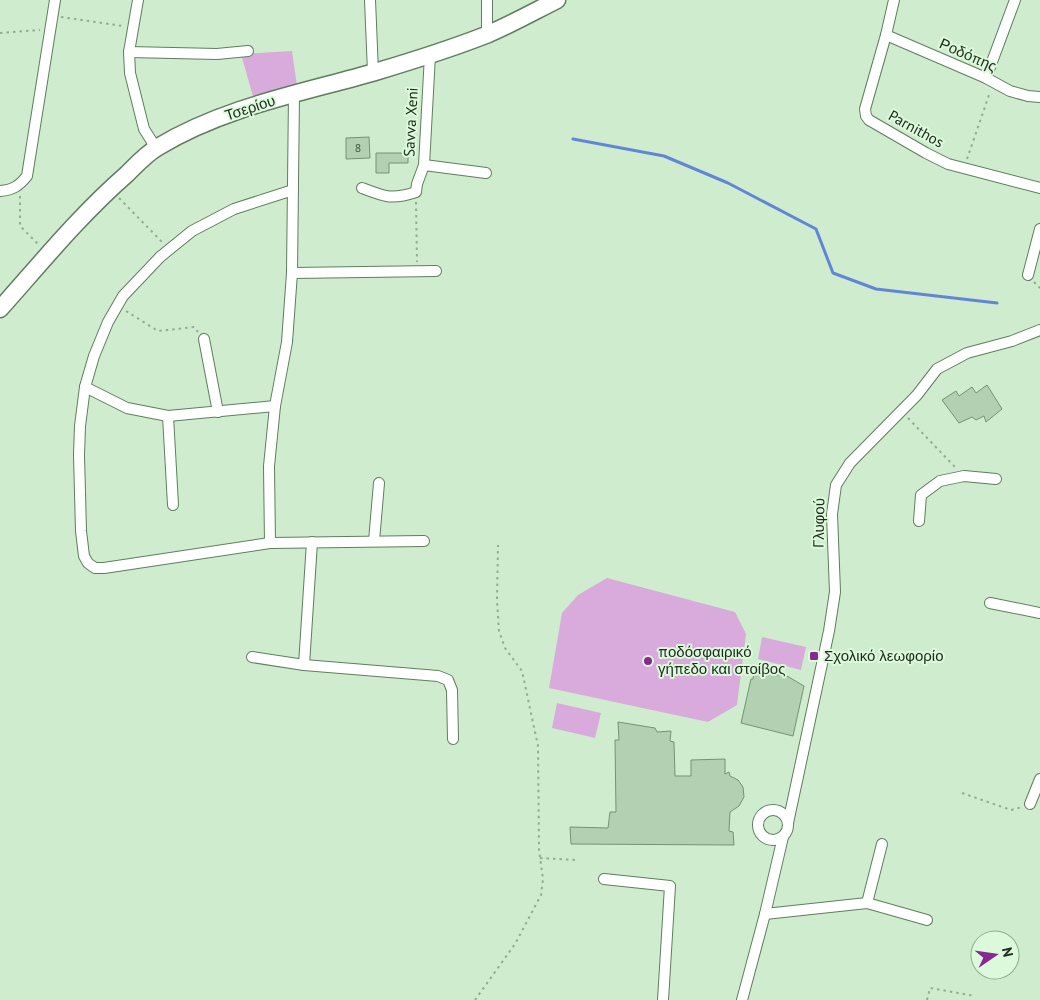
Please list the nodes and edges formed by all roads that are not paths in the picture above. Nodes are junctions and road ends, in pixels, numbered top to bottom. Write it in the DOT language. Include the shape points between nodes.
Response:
graph roads {
  1 [pos="55,0"];
  2 [pos="138,0"];
  3 [pos="370,0"];
  4 [pos="487,0"];
  5 [pos="557,0"];
  6 [pos="894,0"];
  7 [pos="1015,0"];
  8 [pos="487,34"];
  9 [pos="886,35"];
  10 [pos="248,51"];
  11 [pos="129,52"];
  12 [pos="430,55"];
  13 [pos="373,72"];
  14 [pos="990,80"];
  15 [pos="294,94"];
  16 [pos="1040,97"];
  17 [pos="156,148"];
  18 [pos="424,165"];
  19 [pos="486,174"];
  20 [pos="362,188"];
  21 [pos="1040,188"];
  22 [pos="0,190"];
  23 [pos="294,190"];
  24 [pos="1040,229"];
  25 [pos="436,271"];
  26 [pos="292,273"];
  27 [pos="1028,275"];
  28 [pos="0,309"];
  29 [pos="1040,330"];
  30 [pos="204,339"];
  31 [pos="85,387"];
  32 [pos="275,406"];
  33 [pos="218,412"];
  34 [pos="168,416"];
  35 [pos="996,479"];
  36 [pos="379,483"];
  37 [pos="173,505"];
  38 [pos="919,520"];
  39 [pos="374,541"];
  40 [pos="424,541"];
  41 [pos="312,542"];
  42 [pos="270,543"];
  43 [pos="990,603"];
  44 [pos="1040,614"];
  45 [pos="252,657"];
  46 [pos="304,666"];
  47 [pos="453,739"];
  48 [pos="1040,779"];
  49 [pos="1030,804"];
  50 [pos="788,823"];
  51 [pos="783,837"];
  52 [pos="882,844"];
  53 [pos="604,879"];
  54 [pos="867,903"];
  55 [pos="765,914"];
  56 [pos="927,920"];
  57 [pos="663,1000"];
  58 [pos="742,1000"];
  1 -- 22 [label="street" via="27,176 20,185"];
  2 -- 11 [label="street"];
  3 -- 13 [label="street"];
  4 -- 8 [label="street"];
  5 -- 8 [label="main road, Τσερίου"];
  6 -- 9 [label="street, Parnithos"];
  7 -- 14 [label="street"];
  8 -- 12 [label="main road, Τσερίου"];
  9 -- 14 [label="street, Ροδόπης"];
  9 -- 21 [label="street, Parnithos" via="865,109 869,120 948,164"];
  10 -- 11 [label="street" via="217,54"];
  11 -- 17 [label="street" via="130,73 144,129"];
  12 -- 13 [label="main road, Τσερίου"];
  12 -- 18 [label="street, Savva Xeni"];
  13 -- 15 [label="main road, Τσερίου"];
  14 -- 16 [label="street, Ροδόπης" via="1010,91"];
  15 -- 17 [label="main road, Τσερίου" via="223,116"];
  15 -- 23 [label="street"];
  17 -- 28 [label="main road, Τσερίου" via="74,226"];
  18 -- 19 [label="street"];
  18 -- 20 [label="street, Savva Xeni" via="416,192 387,197"];
  23 -- 26 [label="street"];
  23 -- 31 [label="street" via="234,209 192,231 160,257 117,306 94,356"];
  24 -- 27 [label="street"];
  25 -- 26 [label="street"];
  26 -- 32 [label="street" via="286,342"];
  29 -- 50 [label="street, Γλυφού" via="968,352 937,369 917,395 850,463 836,485 832,514 835,592"];
  30 -- 33 [label="street"];
  31 -- 34 [label="street" via="127,408"];
  31 -- 42 [label="street" via="79,455 81,531 88,563 95,568 104,568"];
  32 -- 33 [label="street"];
  32 -- 42 [label="street" via="269,466"];
  33 -- 34 [label="street"];
  34 -- 37 [label="street"];
  35 -- 38 [label="street" via="964,476 940,481 921,495"];
  36 -- 39 [label="street"];
  39 -- 40 [label="street"];
  39 -- 41 [label="street"];
  41 -- 42 [label="street"];
  41 -- 46 [label="street"];
  43 -- 44 [label="street"];
  45 -- 46 [label="street"];
  46 -- 47 [label="street" via="438,676 448,680 452,690"];
  48 -- 49 [label="street"];
  50 -- 51 [label="street" via="788,831"];
  50 -- 51 [label="street" via="785,816 770,810 759,820 758,828 768,840 776,841"];
  51 -- 55 [label="street"];
  52 -- 54 [label="street"];
  53 -- 57 [label="street" via="670,886"];
  54 -- 55 [label="street"];
  54 -- 56 [label="street"];
  55 -- 58 [label="street"];
}
